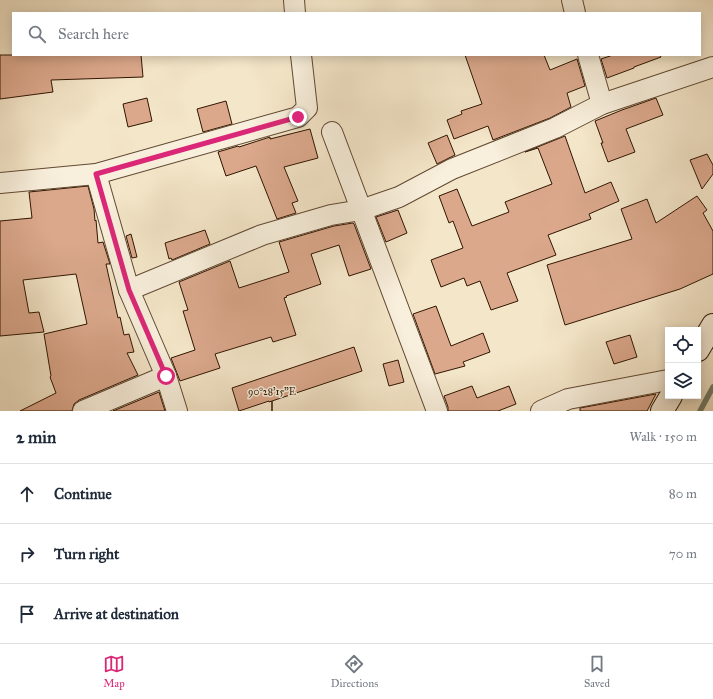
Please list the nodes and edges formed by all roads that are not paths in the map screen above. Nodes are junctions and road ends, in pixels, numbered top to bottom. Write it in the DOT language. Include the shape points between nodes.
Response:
graph roads {
  1 [pos="294,0"];
  2 [pos="572,0"];
  3 [pos="296,12"];
  4 [pos="575,12"];
  5 [pos="301,56"];
  6 [pos="588,56"];
  7 [pos="713,68"];
  8 [pos="602,104"];
  9 [pos="332,132"];
  10 [pos="96,174"];
  11 [pos="0,183"];
  12 [pos="361,210"];
  13 [pos="129,290"];
  14 [pos="713,324"];
  15 [pos="701,345"];
  16 [pos="166,376"];
  17 [pos="665,381"];
  18 [pos="669,399"];
  19 [pos="83,411"];
  20 [pos="177,411"];
  21 [pos="437,411"];
  22 [pos="541,411"];
  23 [pos="662,411"];
  1 -- 3 [label="street"];
  2 -- 4 [label="street"];
  5 -- 10 [label="street" via="306,108 298,117"];
  6 -- 8 [label="street"];
  7 -- 8 [label="street"];
  8 -- 12 [label="street" via="556,128 452,169 399,197"];
  9 -- 12 [label="street"];
  10 -- 11 [label="street"];
  10 -- 13 [label="street"];
  12 -- 13 [label="street" via="331,215 262,235"];
  12 -- 21 [label="street"];
  13 -- 16 [label="street"];
  14 -- 15 [label="main road"];
  16 -- 19 [label="street"];
  16 -- 20 [label="street"];
  17 -- 22 [label="street" via="568,399"];
  18 -- 23 [label="main road"];
}
